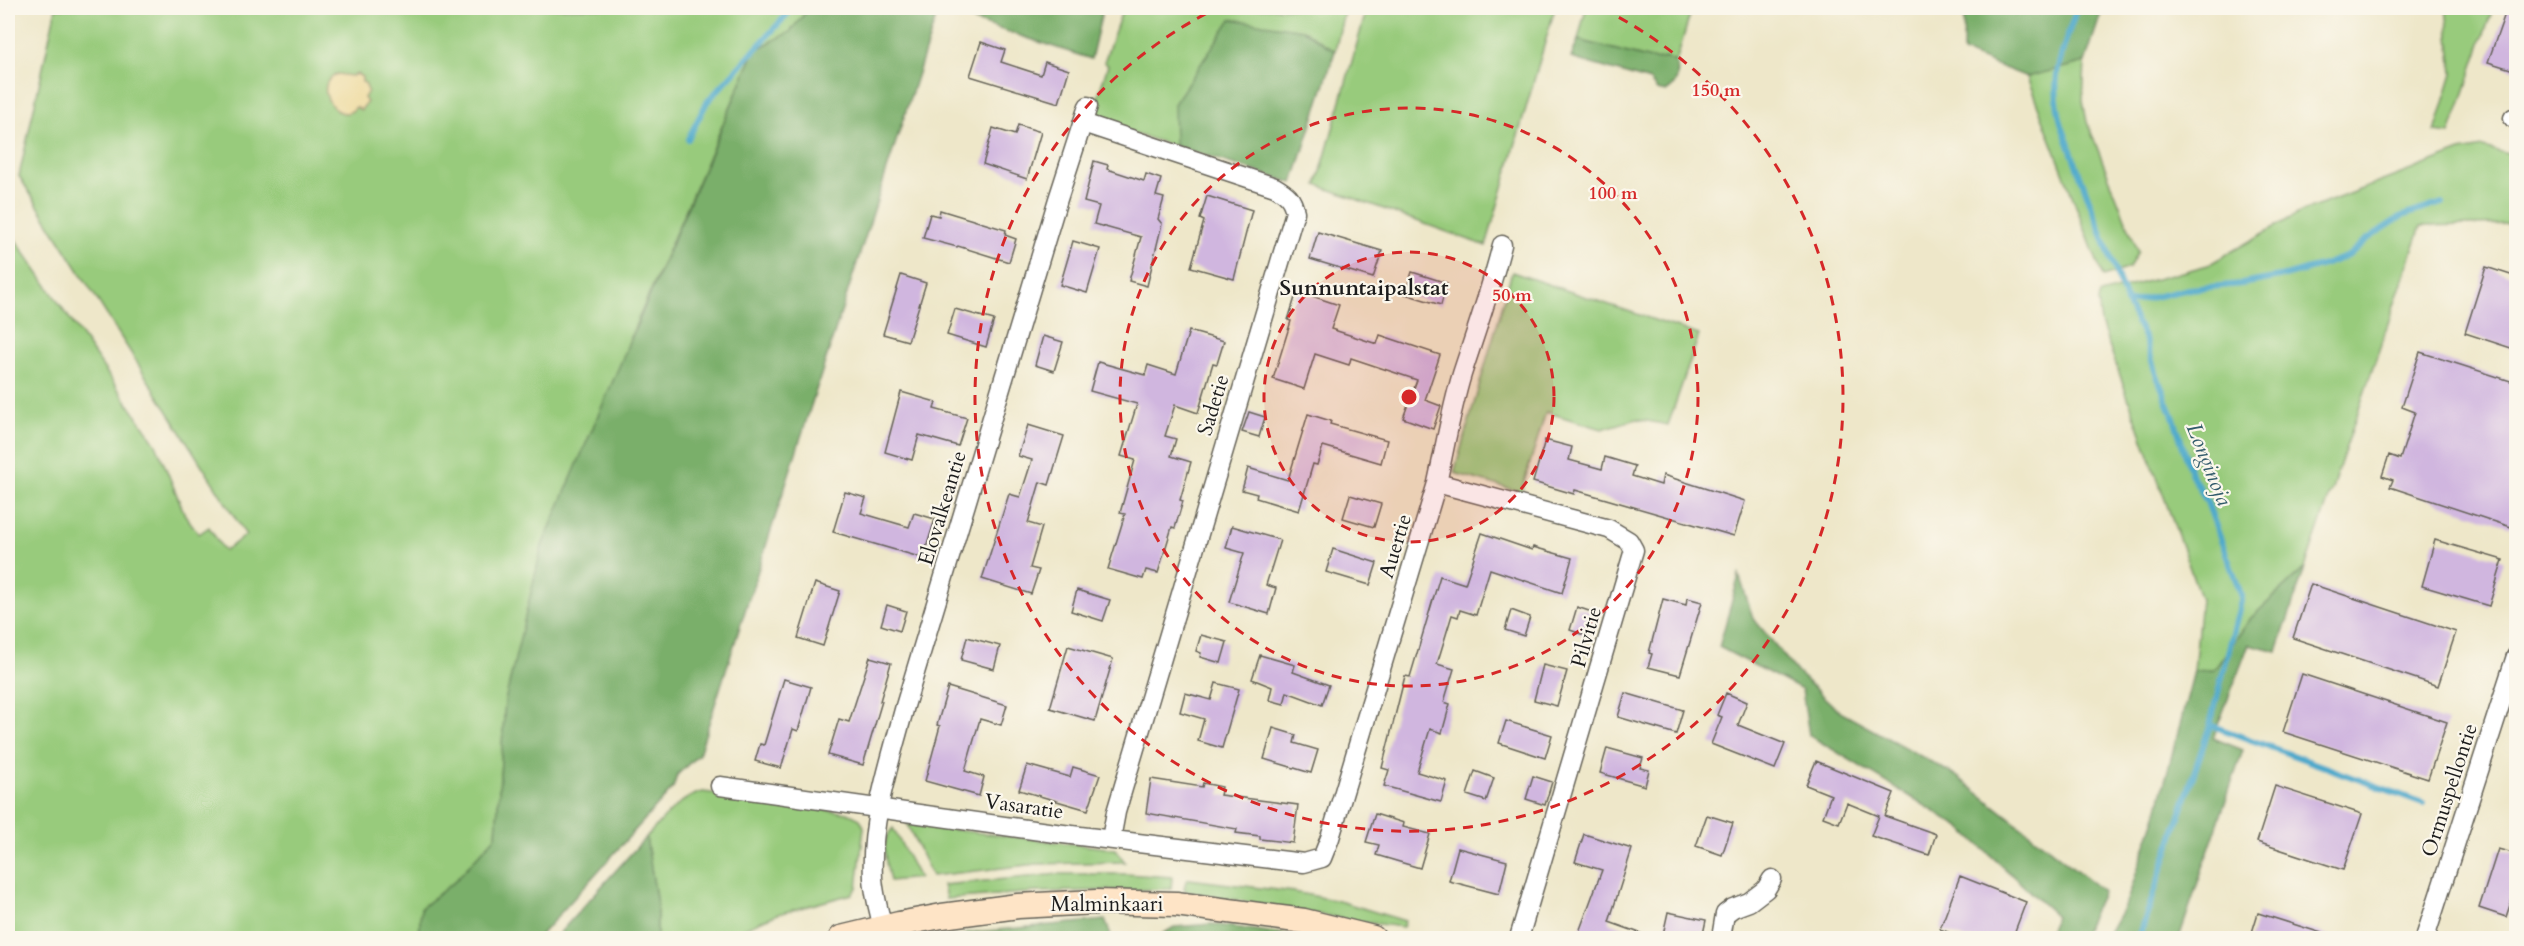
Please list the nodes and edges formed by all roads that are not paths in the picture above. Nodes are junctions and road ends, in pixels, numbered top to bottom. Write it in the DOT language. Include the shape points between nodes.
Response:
graph roads {
  1 [pos="1086,115"];
  2 [pos="1502,245"];
  3 [pos="1437,483"];
  4 [pos="2517,656"];
  5 [pos="720,786"];
  6 [pos="878,808"];
  7 [pos="1111,839"];
  8 [pos="1322,858"];
  9 [pos="1772,879"];
  10 [pos="883,927"];
  11 [pos="841,939"];
  12 [pos="1373,939"];
  13 [pos="1519,939"];
  14 [pos="1721,939"];
  15 [pos="2425,939"];
  1 -- 6 [label="street, Elovalkeantie" via="905,706"];
  1 -- 7 [label="street, Sadetie" via="1275,187 1287,193 1294,212"];
  2 -- 3 [label="street, Auertie" via="1462,376"];
  3 -- 8 [label="street, Auertie"];
  3 -- 13 [label="street, Pilvitie" via="1609,529 1629,541 1634,550"];
  4 -- 15 [label="street, Ormuspellontie"];
  5 -- 6 [label="street, Vasaratie"];
  6 -- 7 [label="street, Vasaratie"];
  6 -- 10 [label="street, Elovalkeantie" via="873,880"];
  7 -- 8 [label="street, Vasaratie" via="1304,863"];
  9 -- 14 [label="street" via="1749,902 1725,914"];
  10 -- 11 [label="main road, Malminkaari"];
  10 -- 12 [label="main road, Malminkaari" via="1018,906 1153,902 1304,921"];
}
